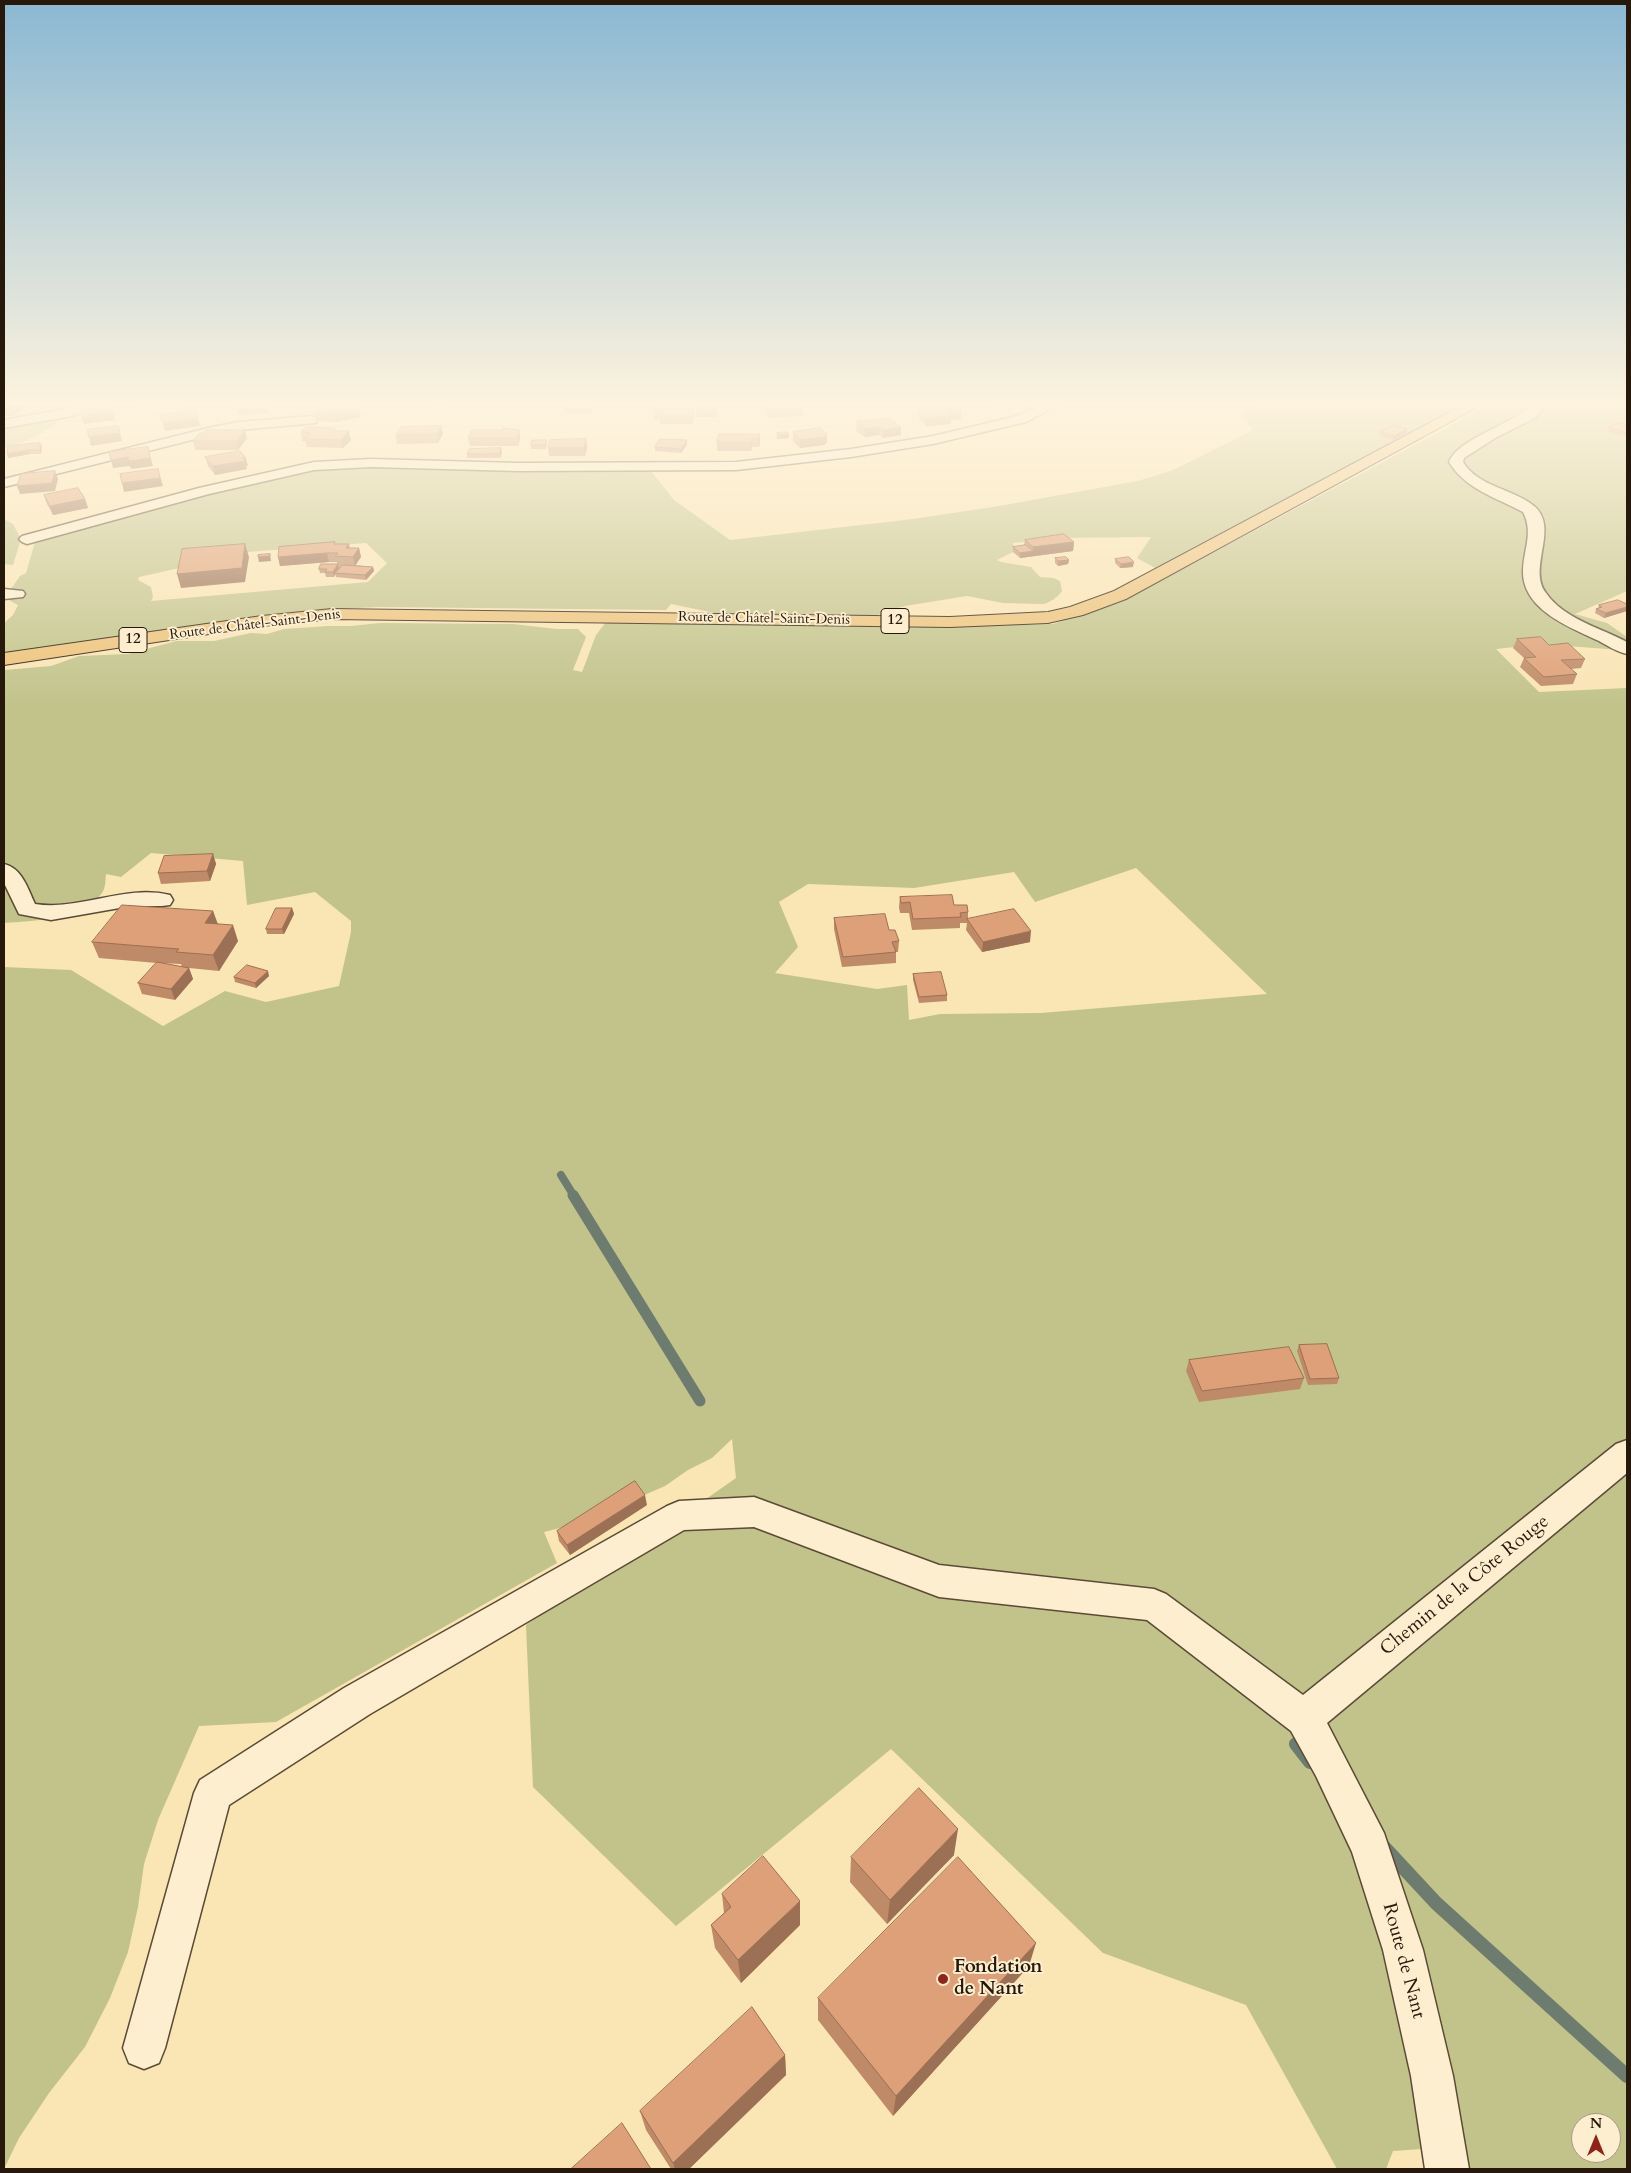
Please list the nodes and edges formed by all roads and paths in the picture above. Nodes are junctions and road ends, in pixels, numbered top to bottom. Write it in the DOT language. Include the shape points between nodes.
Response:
graph roads {
  1 [pos="153,505"];
  2 [pos="1287,505"];
  3 [pos="1522,505"];
  4 [pos="27,539"];
  5 [pos="1627,649"];
  6 [pos="4,659"];
  7 [pos="4,870"];
  8 [pos="162,900"];
  9 [pos="1627,1454"];
  10 [pos="1304,1718"];
  11 [pos="144,2048"];
  12 [pos="1447,2169"];
  1 -- 4 [label="street"];
  2 -- 6 [label="main road, Route de Châtel-Saint-Denis / 12" via="1120,595 1093,606 1031,619 950,622 332,614 262,621"];
  3 -- 5 [label="street" via="1536,518 1538,534 1529,571 1532,584 1543,600 1560,614"];
  7 -- 8 [label="street" via="12,878 27,909 51,913 131,900"];
  9 -- 10 [label="street, Chemin de la Côte Rouge"];
  10 -- 11 [label="street" via="1154,1605 938,1581 754,1512 679,1516 357,1701 213,1793"];
  10 -- 12 [label="street, Route de Nant" via="1370,1847 1403,1950 1432,2076"];
}
